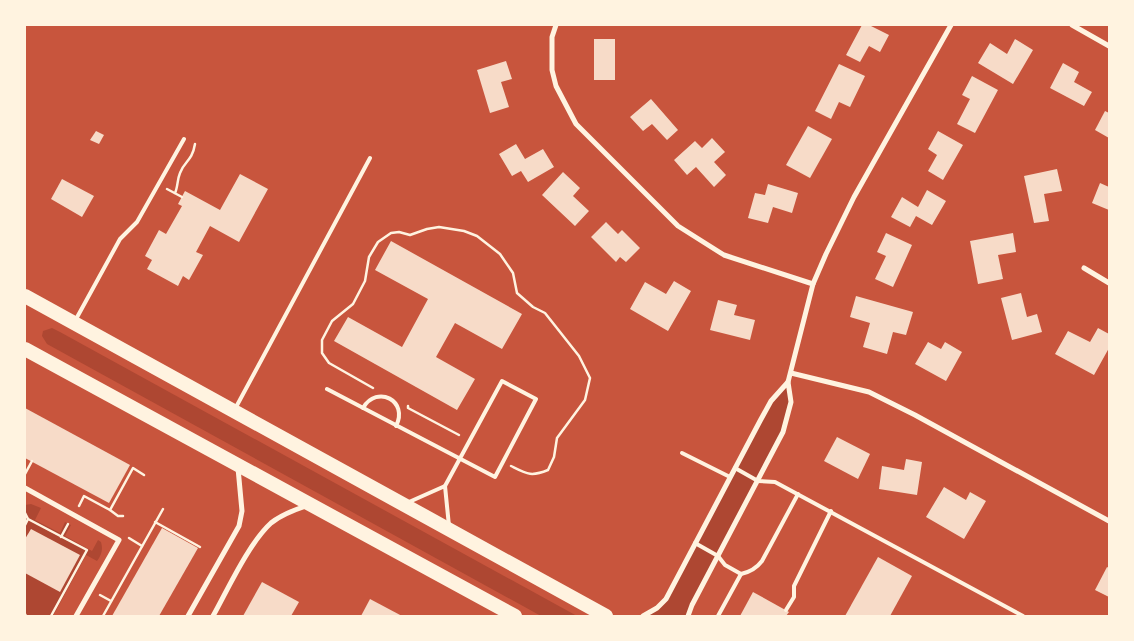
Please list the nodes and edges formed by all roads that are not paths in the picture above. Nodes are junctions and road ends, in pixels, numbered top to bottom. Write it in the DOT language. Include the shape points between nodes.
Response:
graph roads {
  1 [pos="556,25"];
  2 [pos="951,25"];
  3 [pos="1072,25"];
  4 [pos="1109,46"];
  5 [pos="184,139"];
  6 [pos="370,158"];
  7 [pos="1084,268"];
  8 [pos="1109,283"];
  9 [pos="813,284"];
  10 [pos="25,296"];
  11 [pos="74,323"];
  12 [pos="25,349"];
  13 [pos="791,373"];
  14 [pos="788,382"];
  15 [pos="327,389"];
  16 [pos="363,408"];
  17 [pos="234,412"];
  18 [pos="396,426"];
  19 [pos="682,452"];
  20 [pos="460,459"];
  21 [pos="238,465"];
  22 [pos="735,468"];
  23 [pos="730,477"];
  24 [pos="758,481"];
  25 [pos="445,486"];
  26 [pos="25,488"];
  27 [pos="798,494"];
  28 [pos="311,504"];
  29 [pos="403,505"];
  30 [pos="831,511"];
  31 [pos="1109,521"];
  32 [pos="450,531"];
  33 [pos="695,543"];
  34 [pos="718,556"];
  35 [pos="741,574"];
  36 [pos="786,610"];
  37 [pos="1014,611"];
  38 [pos="76,616"];
  39 [pos="188,616"];
  40 [pos="213,616"];
  41 [pos="515,616"];
  42 [pos="606,616"];
  43 [pos="643,616"];
  44 [pos="688,616"];
  45 [pos="718,616"];
  46 [pos="1011,616"];
  47 [pos="1023,616"];
  1 -- 9 [label="street" via="552,37 552,70 556,86 576,124 678,226 724,255"];
  2 -- 9 [label="street" via="854,197"];
  3 -- 4 [label="street"];
  5 -- 11 [label="lane" via="138,222 120,239"];
  6 -- 17 [label="lane"];
  7 -- 8 [label="street"];
  9 -- 13 [label="street"];
  10 -- 11 [label="highway"];
  11 -- 17 [label="highway"];
  12 -- 21 [label="highway"];
  13 -- 14 [label="street"];
  13 -- 31 [label="street" via="869,392"];
  14 -- 22 [label="street" via="771,401"];
  14 -- 24 [label="street" via="790,402 783,432"];
  15 -- 16 [label="lane"];
  16 -- 18 [label="lane"];
  16 -- 18 [label="lane" via="374,397 390,399 396,403 399,412"];
  17 -- 29 [label="highway"];
  18 -- 20 [label="lane"];
  19 -- 23 [label="lane"];
  20 -- 20 [label="lane" via="495,477 536,399 502,381"];
  20 -- 25 [label="lane"];
  21 -- 28 [label="highway"];
  21 -- 39 [label="street" via="242,511 239,526"];
  22 -- 23 [label="street"];
  22 -- 24 [label="lane"];
  23 -- 33 [label="street"];
  24 -- 27 [label="lane" via="775,482"];
  24 -- 34 [label="street"];
  25 -- 29 [label="lane"];
  25 -- 32 [label="lane"];
  26 -- 38 [label="street" via="119,540"];
  27 -- 30 [label="lane"];
  27 -- 35 [label="lane" via="762,561 756,568"];
  28 -- 40 [label="street" via="272,522 258,537"];
  28 -- 41 [label="highway"];
  29 -- 32 [label="highway"];
  30 -- 36 [label="lane" via="794,586 794,597"];
  30 -- 37 [label="lane"];
  32 -- 42 [label="highway"];
  33 -- 34 [label="lane"];
  33 -- 43 [label="street" via="666,599"];
  34 -- 35 [label="lane" via="725,565"];
  34 -- 44 [label="street"];
  35 -- 45 [label="lane"];
  37 -- 46 [label="lane"];
  37 -- 47 [label="lane"];
}
